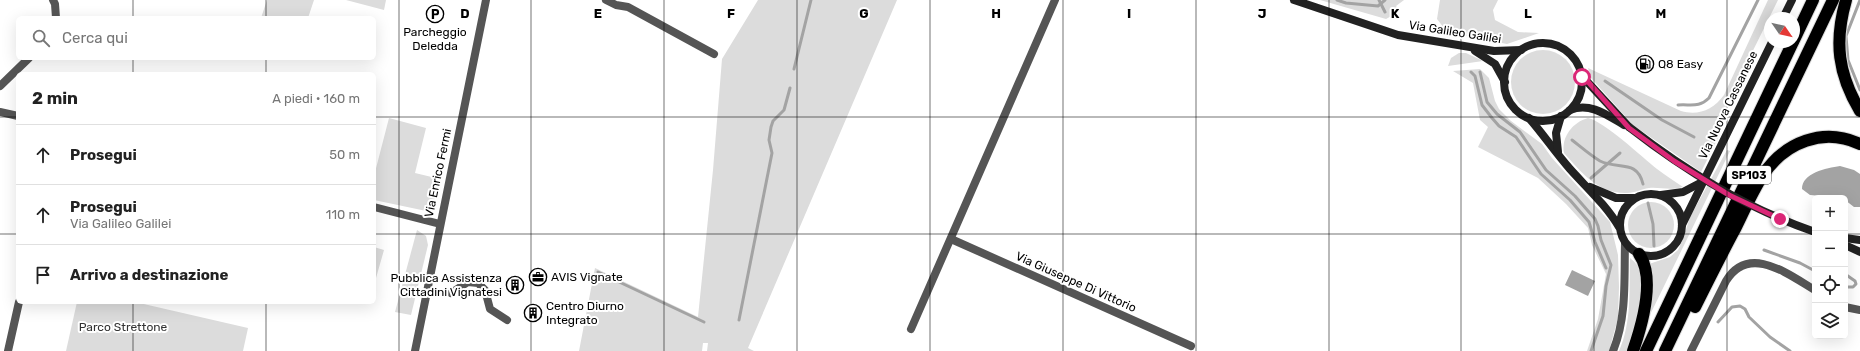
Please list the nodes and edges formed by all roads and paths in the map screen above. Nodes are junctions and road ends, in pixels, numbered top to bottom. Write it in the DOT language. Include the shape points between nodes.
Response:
graph roads {
  1 [pos="53,0"];
  2 [pos="486,0"];
  3 [pos="606,0"];
  4 [pos="1055,0"];
  5 [pos="1294,0"];
  6 [pos="1792,0"];
  7 [pos="1813,0"];
  8 [pos="1833,0"];
  9 [pos="1846,0"];
  10 [pos="626,3"];
  11 [pos="1786,12"];
  12 [pos="56,16"];
  13 [pos="1800,28"];
  14 [pos="1467,47"];
  15 [pos="1769,48"];
  16 [pos="1791,48"];
  17 [pos="1521,50"];
  18 [pos="714,54"];
  19 [pos="27,60"];
  20 [pos="1582,75"];
  21 [pos="1505,83"];
  22 [pos="0,86"];
  23 [pos="1569,111"];
  24 [pos="1860,111"];
  25 [pos="0,112"];
  26 [pos="16,116"];
  27 [pos="1561,116"];
  28 [pos="1528,117"];
  29 [pos="1629,128"];
  30 [pos="1860,144"];
  31 [pos="1559,154"];
  32 [pos="1705,179"];
  33 [pos="1587,186"];
  34 [pos="1660,195"];
  35 [pos="1634,198"];
  36 [pos="376,208"];
  37 [pos="440,224"];
  38 [pos="1682,225"];
  39 [pos="1619,227"];
  40 [pos="1812,231"];
  41 [pos="1848,238"];
  42 [pos="951,240"];
  43 [pos="1860,240"];
  44 [pos="1625,243"];
  45 [pos="1848,246"];
  46 [pos="1860,252"];
  47 [pos="1639,254"];
  48 [pos="1812,288"];
  49 [pos="451,293"];
  50 [pos="19,304"];
  51 [pos="1848,308"];
  52 [pos="1860,310"];
  53 [pos="507,320"];
  54 [pos="911,329"];
  55 [pos="1191,346"];
  56 [pos="8,351"];
  57 [pos="415,351"];
  58 [pos="1612,351"];
  59 [pos="1633,351"];
  60 [pos="1646,351"];
  61 [pos="1665,351"];
  62 [pos="1672,351"];
  63 [pos="1691,351"];
  1 -- 12 [label="street"];
  2 -- 37 [label="street, Via Enrico Fermi"];
  3 -- 10 [label="street" via="616,5"];
  4 -- 42 [label="street"];
  5 -- 14 [label="street, Via Galileo Galilei" via="1398,35"];
  6 -- 11 [label="street"];
  7 -- 13 [label="highway, SP103"];
  8 -- 61 [label="highway, SP103"];
  9 -- 24 [label="highway" via="1838,48 1846,80"];
  10 -- 18 [label="street"];
  14 -- 17 [label="street, Via Galileo Galilei" via="1497,51"];
  14 -- 21 [label="street" via="1494,63"];
  15 -- 32 [label="street, Via Nuova Cassanese"];
  16 -- 60 [label="highway, SP103"];
  17 -- 20 [label="street" via="1540,43 1560,47 1575,60"];
  17 -- 21 [label="street" via="1509,63"];
  19 -- 22 [label="street"];
  20 -- 23 [label="street" via="1580,94"];
  20 -- 29 [label="street"];
  21 -- 28 [label="street" via="1511,103"];
  23 -- 27 [label="street"];
  23 -- 29 [label="street" via="1580,108 1592,109"];
  25 -- 26 [label="street"];
  27 -- 28 [label="street" via="1546,120"];
  27 -- 31 [label="street" via="1556,135"];
  28 -- 31 [label="street"];
  29 -- 40 [label="street, bridge" via="1716,188 1767,213"];
  30 -- 62 [label="highway, SP103" via="1839,137 1815,137 1790,148 1771,164 1757,185"];
  31 -- 33 [label="street" via="1570,170"];
  32 -- 34 [label="street" via="1683,192"];
  32 -- 38 [label="street, Via Nuova Cassanese"];
  33 -- 35 [label="street" via="1612,197"];
  33 -- 39 [label="street"];
  34 -- 35 [label="street" via="1647,194"];
  34 -- 38 [label="street" via="1676,207"];
  35 -- 39 [label="street" via="1623,210"];
  36 -- 37 [label="street"];
  37 -- 57 [label="street, Via Enrico Fermi"];
  38 -- 47 [label="street" via="1678,240 1669,250 1654,256"];
  39 -- 44 [label="street"];
  41 -- 43 [label="street"];
  42 -- 54 [label="street"];
  42 -- 55 [label="street, Via Giuseppe Di Vittorio"];
  44 -- 47 [label="street"];
  44 -- 58 [label="street" via="1623,319"];
  45 -- 46 [label="street"];
  47 -- 59 [label="highway" via="1645,265 1646,287 1643,318"];
  48 -- 63 [label="street" via="1768,265 1755,263 1741,267 1726,281"];
  49 -- 53 [label="street" via="467,283 478,283 485,290 490,309"];
  50 -- 56 [label="street"];
  51 -- 52 [label="street"];
}
